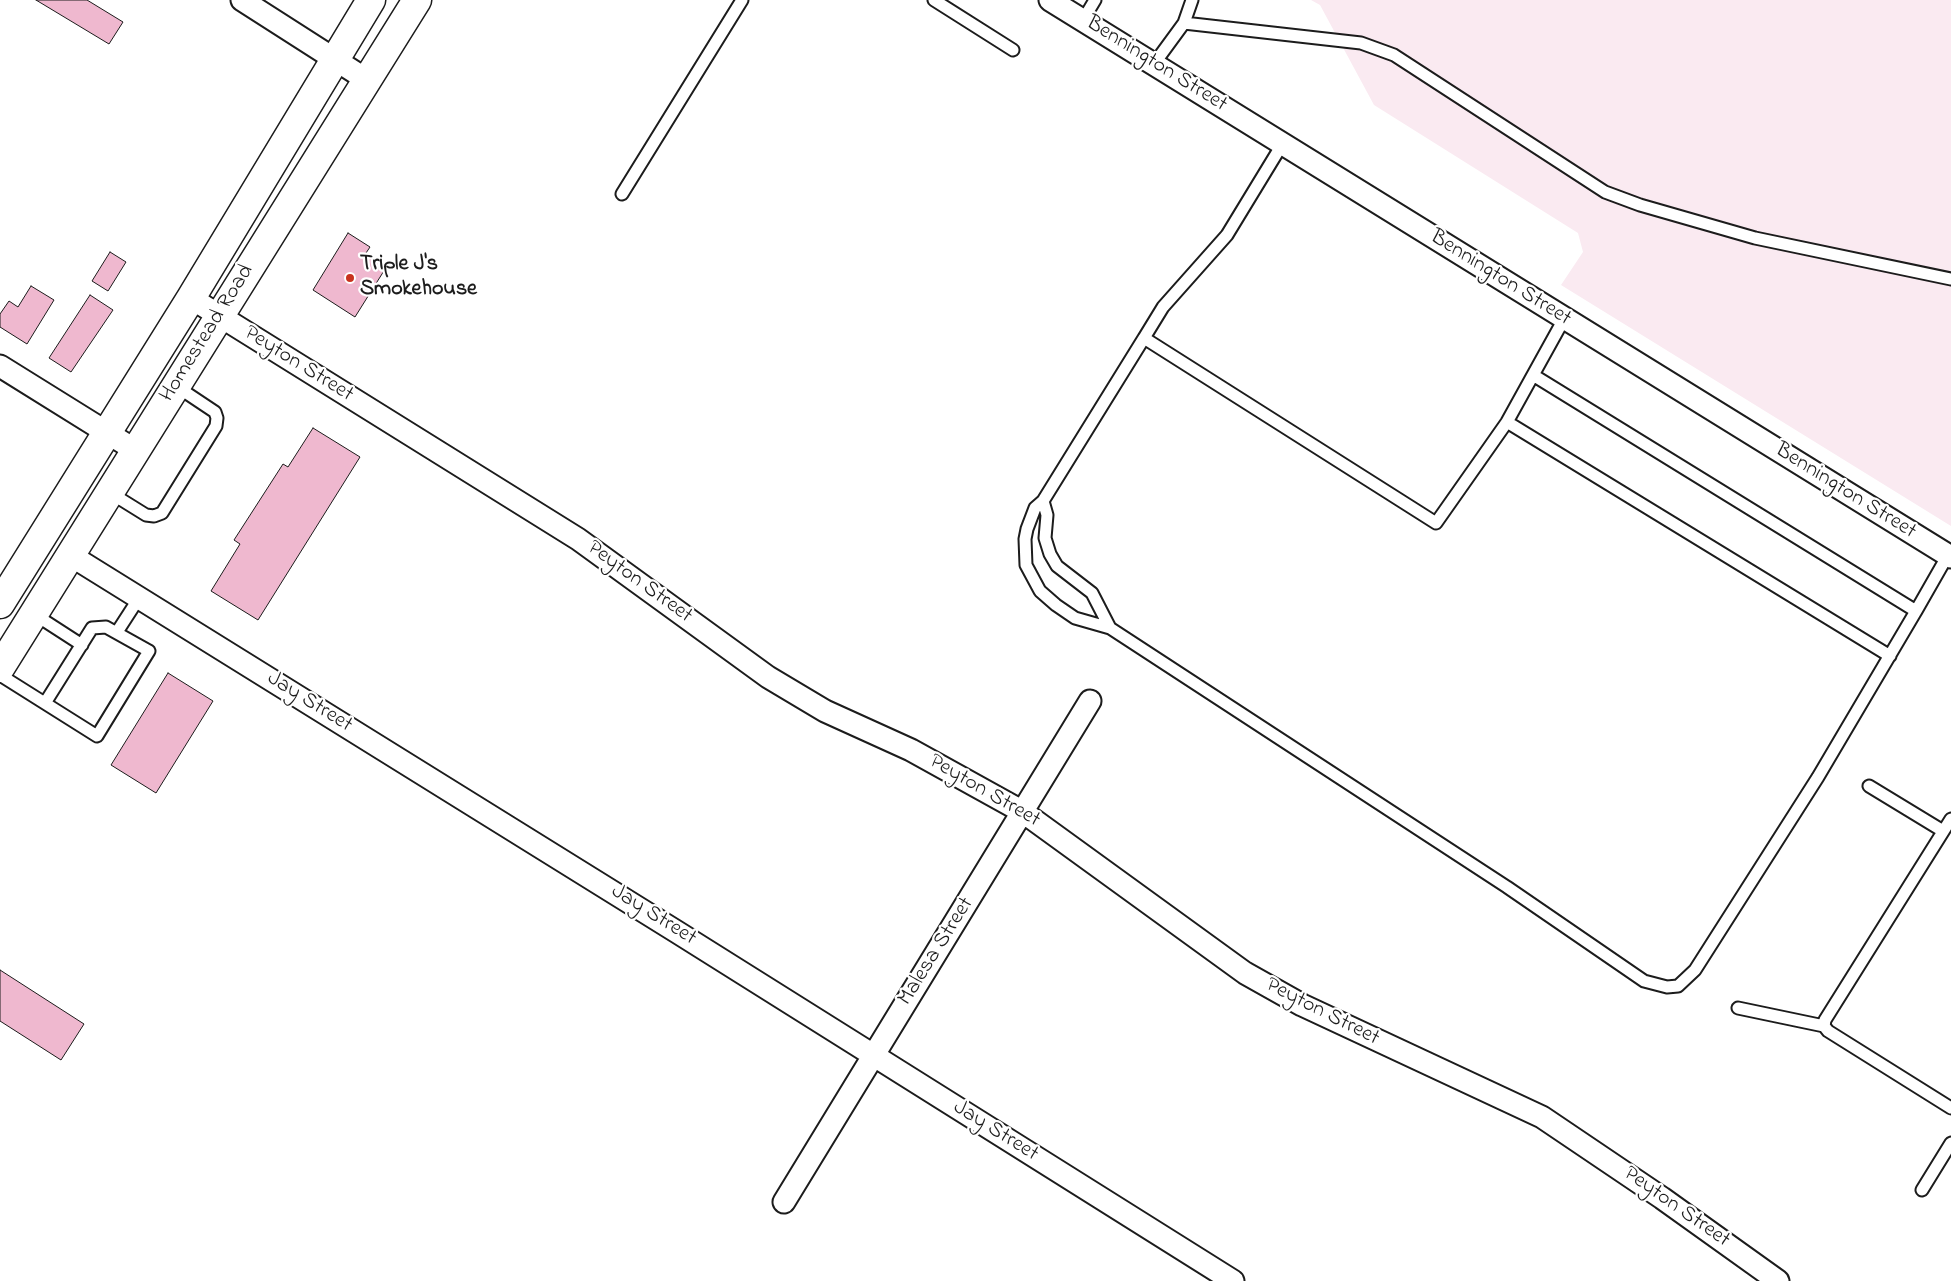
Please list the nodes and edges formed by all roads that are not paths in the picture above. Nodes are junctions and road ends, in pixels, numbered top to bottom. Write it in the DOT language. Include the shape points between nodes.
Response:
graph roads {
  1 [pos="242,0"];
  2 [pos="371,0"];
  3 [pos="417,0"];
  4 [pos="742,0"];
  5 [pos="934,0"];
  6 [pos="1050,0"];
  7 [pos="1095,0"];
  8 [pos="1192,0"];
  9 [pos="1084,20"];
  10 [pos="1184,23"];
  11 [pos="1013,50"];
  12 [pos="334,59"];
  13 [pos="1154,64"];
  14 [pos="367,80"];
  15 [pos="1282,143"];
  16 [pos="622,194"];
  17 [pos="1951,279"];
  18 [pos="191,298"];
  19 [pos="219,316"];
  20 [pos="1564,319"];
  21 [pos="1144,338"];
  22 [pos="0,366"];
  23 [pos="1533,375"];
  24 [pos="175,385"];
  25 [pos="1507,422"];
  26 [pos="107,433"];
  27 [pos="135,450"];
  28 [pos="109,492"];
  29 [pos="1043,502"];
  30 [pos="70,555"];
  31 [pos="1949,556"];
  32 [pos="3,593"];
  33 [pos="139,598"];
  34 [pos="1916,611"];
  35 [pos="34,614"];
  36 [pos="1110,628"];
  37 [pos="117,632"];
  38 [pos="82,645"];
  39 [pos="1890,656"];
  40 [pos="0,668"];
  41 [pos="0,675"];
  42 [pos="1090,701"];
  43 [pos="45,704"];
  44 [pos="1869,786"];
  45 [pos="1023,812"];
  46 [pos="1951,819"];
  47 [pos="1943,832"];
  48 [pos="1738,1008"];
  49 [pos="1824,1026"];
  50 [pos="873,1056"];
  51 [pos="1951,1108"];
  52 [pos="1951,1143"];
  53 [pos="1922,1190"];
  54 [pos="784,1202"];
  55 [pos="1233,1281"];
  56 [pos="1778,1281"];
  1 -- 12 [label="street"];
  2 -- 12 [label="main road, Homestead Road"];
  3 -- 14 [label="main road, Homestead Road"];
  4 -- 16 [label="lane"];
  5 -- 11 [label="lane"];
  6 -- 9 [label="street, Bennington Street"];
  7 -- 9 [label="lane"];
  8 -- 10 [label="lane"];
  9 -- 13 [label="street, Bennington Street"];
  10 -- 13 [label="lane"];
  10 -- 17 [label="lane" via="1361,43 1394,55 1605,192 1755,238"];
  12 -- 14 [label="street"];
  12 -- 18 [label="main road, Homestead Road"];
  13 -- 15 [label="street, Bennington Street"];
  14 -- 19 [label="main road, Homestead Road"];
  15 -- 20 [label="street, Bennington Street"];
  15 -- 21 [label="lane" via="1227,236 1163,307"];
  18 -- 19 [label="street, Peyton Street"];
  18 -- 26 [label="main road, Homestead Road"];
  19 -- 24 [label="main road, Homestead Road"];
  19 -- 45 [label="street, Peyton Street" via="578,539 768,677 826,711 911,750"];
  20 -- 23 [label="lane"];
  20 -- 31 [label="street, Bennington Street"];
  21 -- 25 [label="lane" via="1436,523"];
  21 -- 29 [label="lane"];
  22 -- 26 [label="street"];
  23 -- 25 [label="lane"];
  23 -- 34 [label="lane"];
  24 -- 27 [label="main road, Homestead Road"];
  24 -- 28 [label="lane" via="215,412 216,426 162,513 146,515"];
  25 -- 39 [label="lane"];
  26 -- 27 [label="street"];
  26 -- 32 [label="main road, Homestead Road"];
  27 -- 28 [label="main road, Homestead Road"];
  28 -- 30 [label="main road, Homestead Road"];
  29 -- 36 [label="lane" via="1045,538 1050,554 1058,566 1092,593"];
  29 -- 36 [label="lane" via="1035,508 1025,539 1026,565 1045,596 1075,618"];
  30 -- 33 [label="street, Jay Street"];
  30 -- 35 [label="main road, Homestead Road"];
  31 -- 34 [label="lane"];
  33 -- 37 [label="lane"];
  33 -- 50 [label="street, Jay Street"];
  34 -- 39 [label="lane"];
  35 -- 38 [label="lane"];
  35 -- 40 [label="main road, Homestead Road"];
  36 -- 39 [label="lane" via="1507,887 1644,981 1666,987 1678,986 1696,970"];
  37 -- 38 [label="lane" via="106,627 92,628"];
  37 -- 43 [label="lane" via="149,651 97,736"];
  38 -- 43 [label="lane"];
  41 -- 43 [label="lane"];
  42 -- 45 [label="street, Malesa Street"];
  44 -- 47 [label="lane"];
  45 -- 50 [label="street, Malesa Street"];
  45 -- 56 [label="street, Peyton Street" via="1245,973 1302,1005 1542,1117"];
  46 -- 47 [label="lane"];
  47 -- 49 [label="lane"];
  48 -- 49 [label="lane"];
  49 -- 51 [label="lane" via="1828,1032"];
  50 -- 54 [label="street, Malesa Street"];
  50 -- 55 [label="street, Jay Street"];
  52 -- 53 [label="lane"];
}
